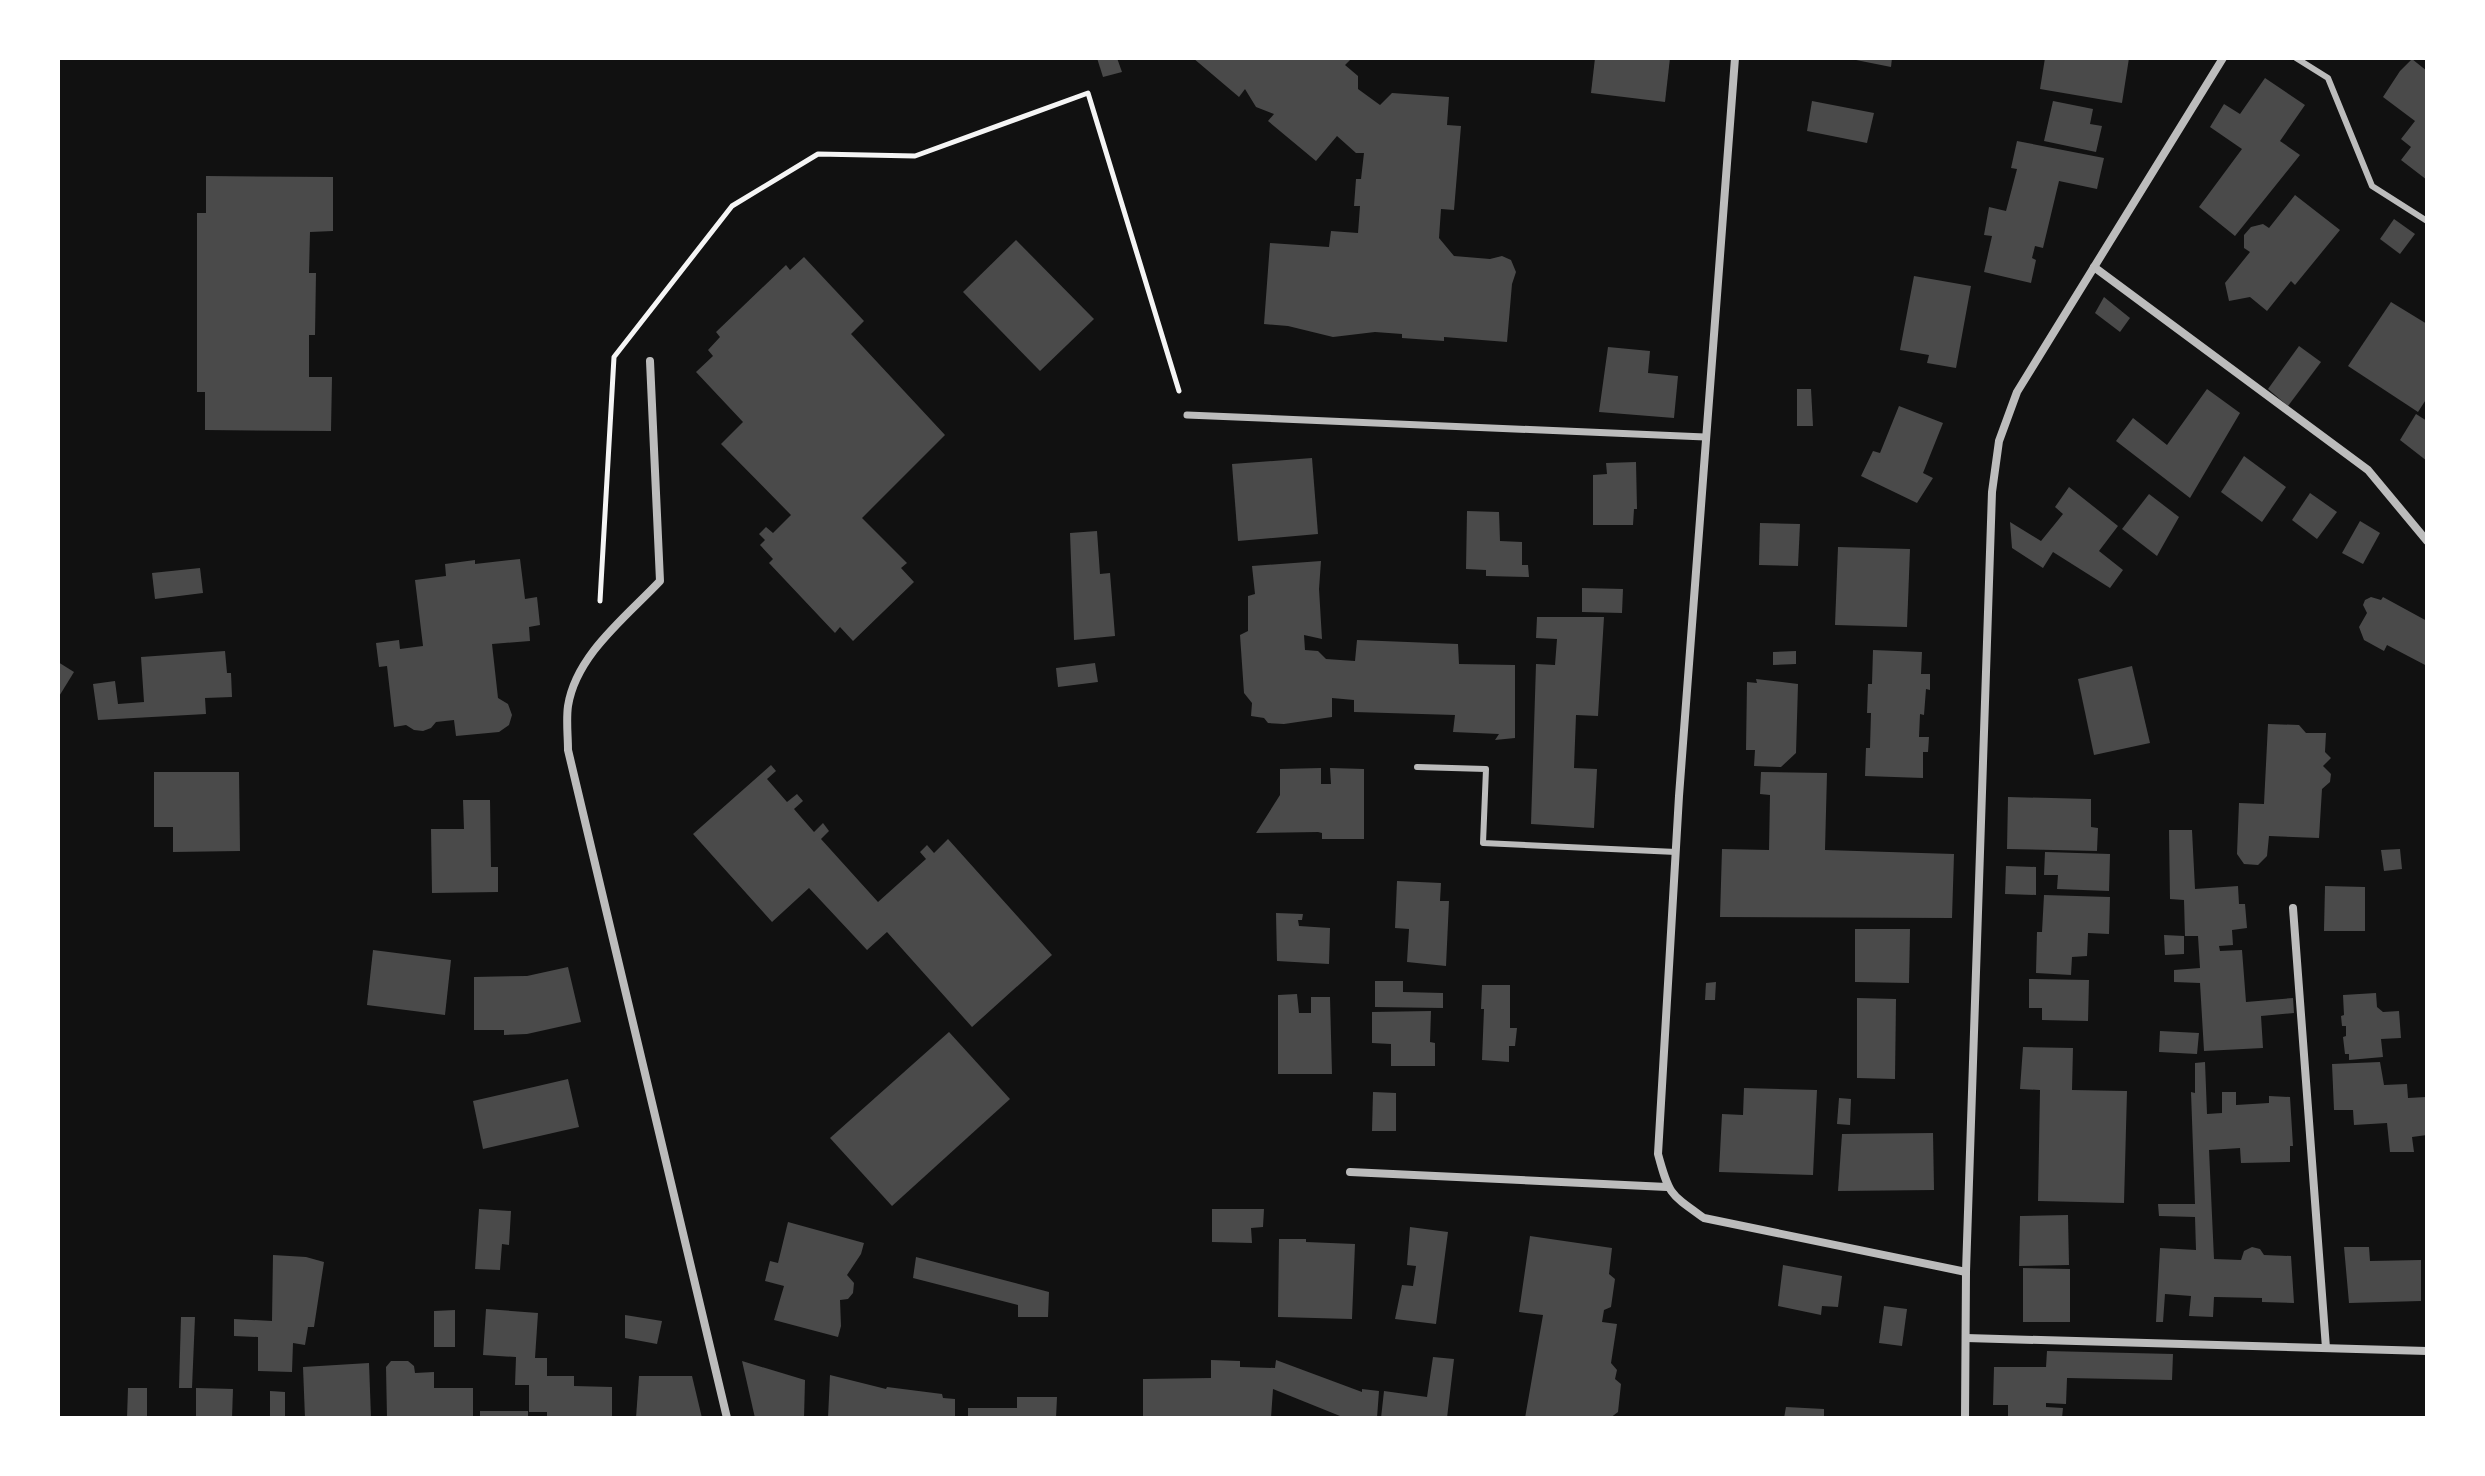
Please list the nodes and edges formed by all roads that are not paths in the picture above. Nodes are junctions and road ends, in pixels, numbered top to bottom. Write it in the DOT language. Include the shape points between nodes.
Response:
graph roads {
  1 [pos="1735,58"];
  2 [pos="2223,58"];
  3 [pos="2296,58"];
  4 [pos="2427,221"];
  5 [pos="2094,267"];
  6 [pos="650,361"];
  7 [pos="1187,415"];
  8 [pos="1705,437"];
  9 [pos="2427,541"];
  10 [pos="1417,767"];
  11 [pos="1676,852"];
  12 [pos="2293,908"];
  13 [pos="1350,1172"];
  14 [pos="1667,1187"];
  15 [pos="1966,1272"];
  16 [pos="1966,1338"];
  17 [pos="2326,1348"];
  18 [pos="2427,1351"];
  19 [pos="727,1418"];
  20 [pos="1965,1418"];
  1 -- 8 [label="street"];
  2 -- 5 [label="street"];
  3 -- 4 [label="lane" via="2328,78 2372,186"];
  5 -- 9 [label="street" via="2368,470"];
  5 -- 15 [label="street" via="2017,392 1999,441 1992,492"];
  6 -- 19 [label="street" via="660,581 597,646 580,673 568,706 568,750"];
  7 -- 8 [label="street"];
  8 -- 11 [label="street"];
  10 -- 11 [label="lane" via="1486,769 1483,843"];
  11 -- 14 [label="street" via="1658,1154"];
  12 -- 17 [label="street"];
  13 -- 14 [label="street"];
  14 -- 15 [label="street" via="1704,1218"];
  15 -- 16 [label="street"];
  16 -- 17 [label="street"];
  16 -- 20 [label="street"];
  17 -- 18 [label="street"];
}
